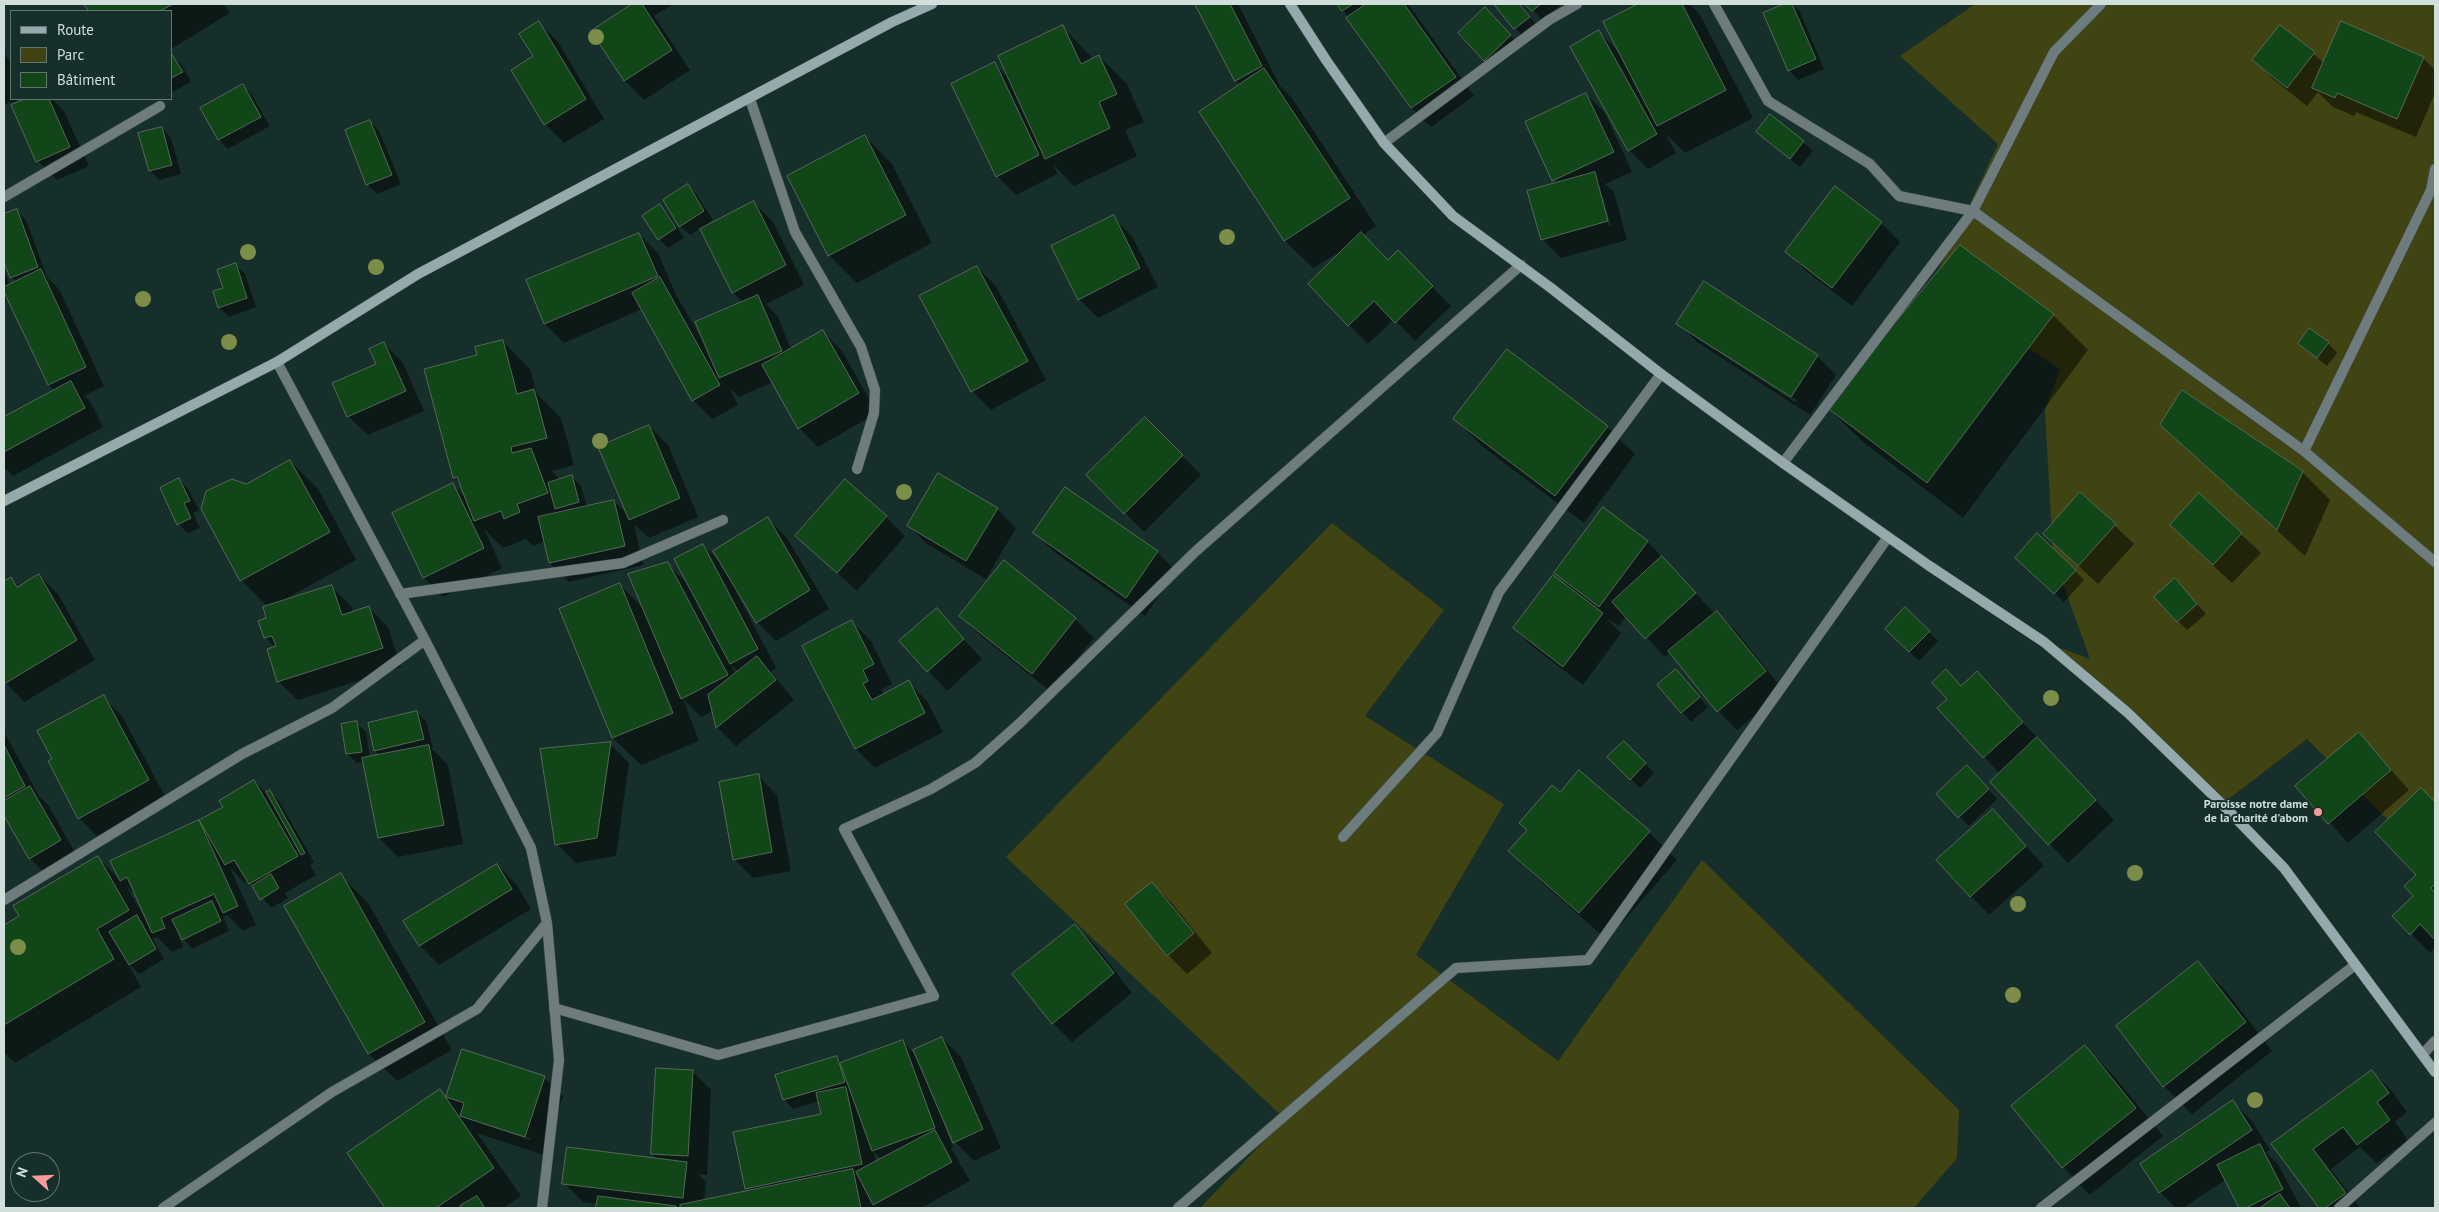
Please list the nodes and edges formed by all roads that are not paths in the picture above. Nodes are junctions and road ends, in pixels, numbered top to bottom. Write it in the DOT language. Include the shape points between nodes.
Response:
graph roads {
  1 [pos="932,4"];
  2 [pos="1290,4"];
  3 [pos="1578,4"];
  4 [pos="1714,4"];
  5 [pos="2101,4"];
  6 [pos="750,99"];
  7 [pos="160,106"];
  8 [pos="1384,143"];
  9 [pos="2435,169"];
  10 [pos="2433,190"];
  11 [pos="4,197"];
  12 [pos="1974,211"];
  13 [pos="1521,265"];
  14 [pos="277,362"];
  15 [pos="1661,374"];
  16 [pos="2304,451"];
  17 [pos="1783,463"];
  18 [pos="856,469"];
  19 [pos="4,501"];
  20 [pos="723,520"];
  21 [pos="1888,537"];
  22 [pos="2435,562"];
  23 [pos="400,594"];
  24 [pos="425,640"];
  25 [pos="1343,837"];
  26 [pos="4,900"];
  27 [pos="547,923"];
  28 [pos="2355,965"];
  29 [pos="554,1008"];
  30 [pos="2435,1042"];
  31 [pos="2422,1054"];
  32 [pos="2435,1072"];
  33 [pos="2435,1123"];
  34 [pos="163,1208"];
  35 [pos="542,1208"];
  36 [pos="1178,1208"];
  37 [pos="2041,1208"];
  38 [pos="2339,1208"];
  1 -- 6 [label="street" via="892,22"];
  2 -- 8 [label="street"];
  3 -- 8 [label="street" via="1549,20"];
  4 -- 12 [label="street" via="1768,101 1870,164 1899,196"];
  5 -- 12 [label="street" via="2054,52"];
  6 -- 14 [label="street" via="418,274"];
  6 -- 18 [label="street" via="795,232 861,348 875,390 874,413"];
  7 -- 11 [label="street"];
  8 -- 13 [label="street" via="1453,216"];
  9 -- 10 [label="street"];
  10 -- 16 [label="street"];
  12 -- 16 [label="street"];
  12 -- 17 [label="street"];
  13 -- 15 [label="street"];
  13 -- 29 [label="street" via="1196,551 1020,723 974,763 931,789 844,829 934,996 718,1055"];
  14 -- 19 [label="street"];
  14 -- 23 [label="street"];
  15 -- 17 [label="street"];
  15 -- 25 [label="street" via="1499,592 1437,733"];
  16 -- 22 [label="street"];
  17 -- 21 [label="street"];
  20 -- 23 [label="street" via="623,563"];
  21 -- 28 [label="street" via="2044,642 2128,713 2284,868"];
  21 -- 36 [label="street" via="1588,960 1456,968"];
  23 -- 24 [label="street"];
  24 -- 26 [label="street" via="332,708 242,754"];
  24 -- 27 [label="street" via="531,848"];
  27 -- 29 [label="street"];
  27 -- 34 [label="street" via="477,1009 332,1092"];
  28 -- 31 [label="street"];
  28 -- 37 [label="street"];
  29 -- 35 [label="street" via="559,1060"];
  30 -- 31 [label="street"];
  31 -- 32 [label="street"];
  33 -- 38 [label="street"];
}
